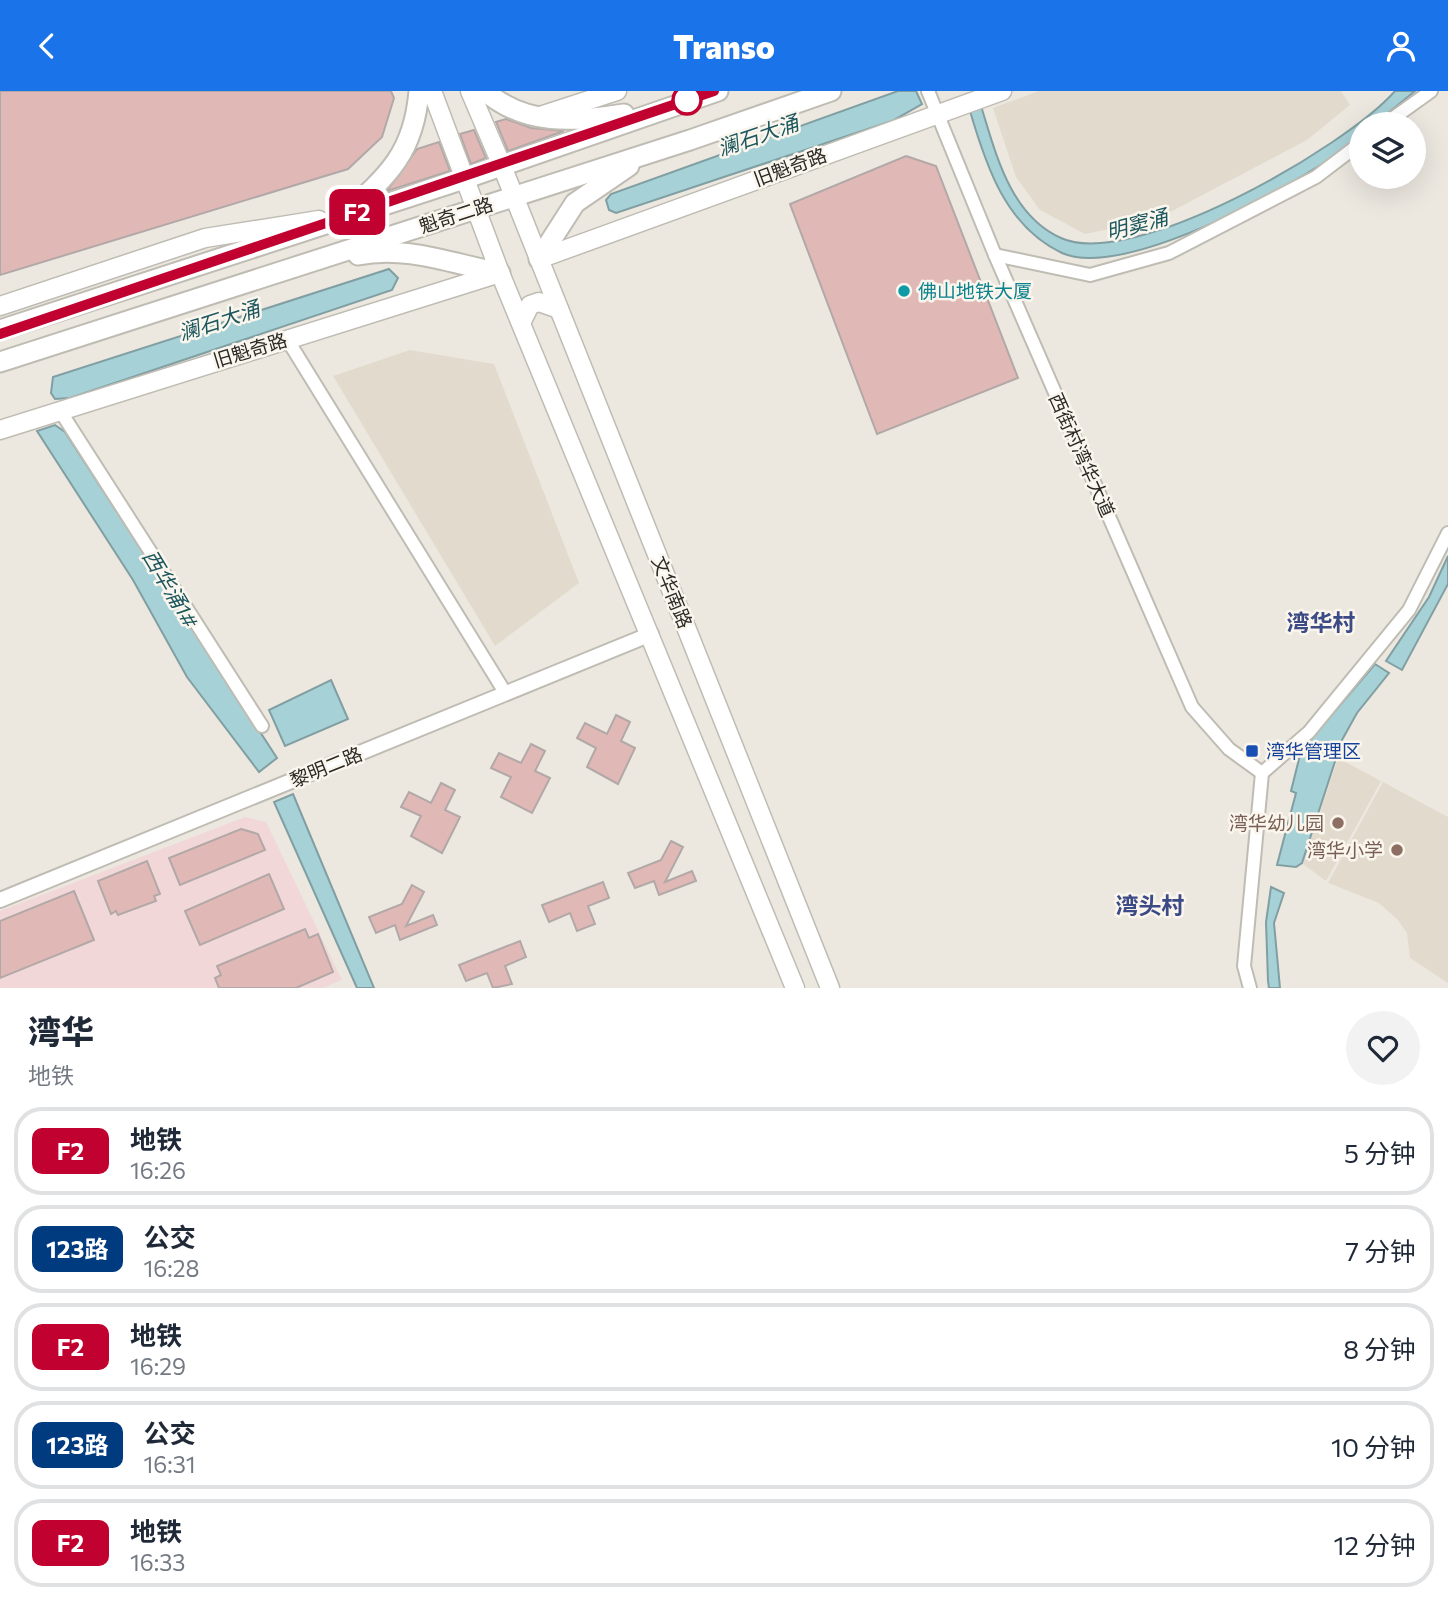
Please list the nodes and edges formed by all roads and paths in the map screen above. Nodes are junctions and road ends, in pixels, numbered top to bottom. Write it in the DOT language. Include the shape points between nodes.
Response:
graph roads {
  1 [pos="419,91"];
  2 [pos="432,91"];
  3 [pos="470,91"];
  4 [pos="485,91"];
  5 [pos="617,91"];
  6 [pos="718,91"];
  7 [pos="831,91"];
  8 [pos="928,91"];
  9 [pos="1002,91"];
  10 [pos="1431,91"];
  11 [pos="687,102"];
  12 [pos="1402,112"];
  13 [pos="937,114"];
  14 [pos="538,117"];
  15 [pos="1349,152"];
  16 [pos="648,153"];
  17 [pos="502,166"];
  18 [pos="464,179"];
  19 [pos="514,196"];
  20 [pos="475,209"];
  21 [pos="340,218"];
  22 [pos="995,255"];
  23 [pos="539,259"];
  24 [pos="281,270"];
  25 [pos="500,273"];
  26 [pos="0,306"];
  27 [pos="559,309"];
  28 [pos="521,323"];
  29 [pos="0,330"];
  30 [pos="287,339"];
  31 [pos="0,362"];
  32 [pos="60,409"];
  33 [pos="0,430"];
  34 [pos="1448,533"];
  35 [pos="651,634"];
  36 [pos="506,694"];
  37 [pos="262,726"];
  38 [pos="1262,773"];
  39 [pos="0,900"];
  40 [pos="795,988"];
  41 [pos="830,988"];
  42 [pos="1250,988"];
  1 -- 21 [label="highway" via="407,147 384,180"];
  2 -- 18 [label="main road, 文华南路"];
  3 -- 17 [label="main road, 文华南路"];
  4 -- 14 [label="highway" via="513,111"];
  5 -- 14 [label="main road"];
  6 -- 11 [label="highway, 魁奇二路"];
  7 -- 16 [label="highway, 魁奇二路"];
  8 -- 13 [label="street, 西街村湾华大道"];
  9 -- 13 [label="main road, 旧魁奇路"];
  10 -- 12 [label="street"];
  11 -- 14 [label="highway" via="575,121"];
  11 -- 17 [label="highway, 魁奇二路"];
  13 -- 22 [label="street, 西街村湾华大道"];
  13 -- 23 [label="main road, 旧魁奇路"];
  15 -- 22 [label="street" via="1316,177 1169,253 1090,275"];
  16 -- 19 [label="highway, 魁奇二路"];
  16 -- 23 [label="highway" via="575,203"];
  17 -- 18 [label="highway, 魁奇二路"];
  17 -- 19 [label="main road, 文华南路"];
  18 -- 20 [label="main road, 文华南路"];
  18 -- 29 [label="highway, 魁奇二路"];
  19 -- 20 [label="highway, 魁奇二路"];
  19 -- 23 [label="main road, 文华南路"];
  20 -- 24 [label="highway, 魁奇二路"];
  20 -- 25 [label="main road, 文华南路"];
  21 -- 26 [label="main road" via="205,238"];
  22 -- 38 [label="street, 西街村湾华大道" via="1192,706 1229,749"];
  23 -- 27 [label="main road, 文华南路"];
  24 -- 25 [label="highway" via="377,251 428,255"];
  24 -- 31 [label="highway, 魁奇二路"];
  25 -- 28 [label="main road, 文华南路"];
  25 -- 30 [label="main road, 旧魁奇路"];
  27 -- 28 [label="main road" via="539,302 530,305"];
  27 -- 41 [label="main road, 文华南路"];
  28 -- 35 [label="main road, 文华南路"];
  30 -- 32 [label="main road, 旧魁奇路"];
  30 -- 36 [label="street"];
  32 -- 33 [label="main road, 旧魁奇路"];
  32 -- 37 [label="street"];
  34 -- 38 [label="street" via="1409,611 1309,731"];
  35 -- 36 [label="street, 黎明二路"];
  35 -- 40 [label="main road, 文华南路"];
  36 -- 39 [label="street, 黎明二路"];
  38 -- 42 [label="street" via="1244,966"];
}
